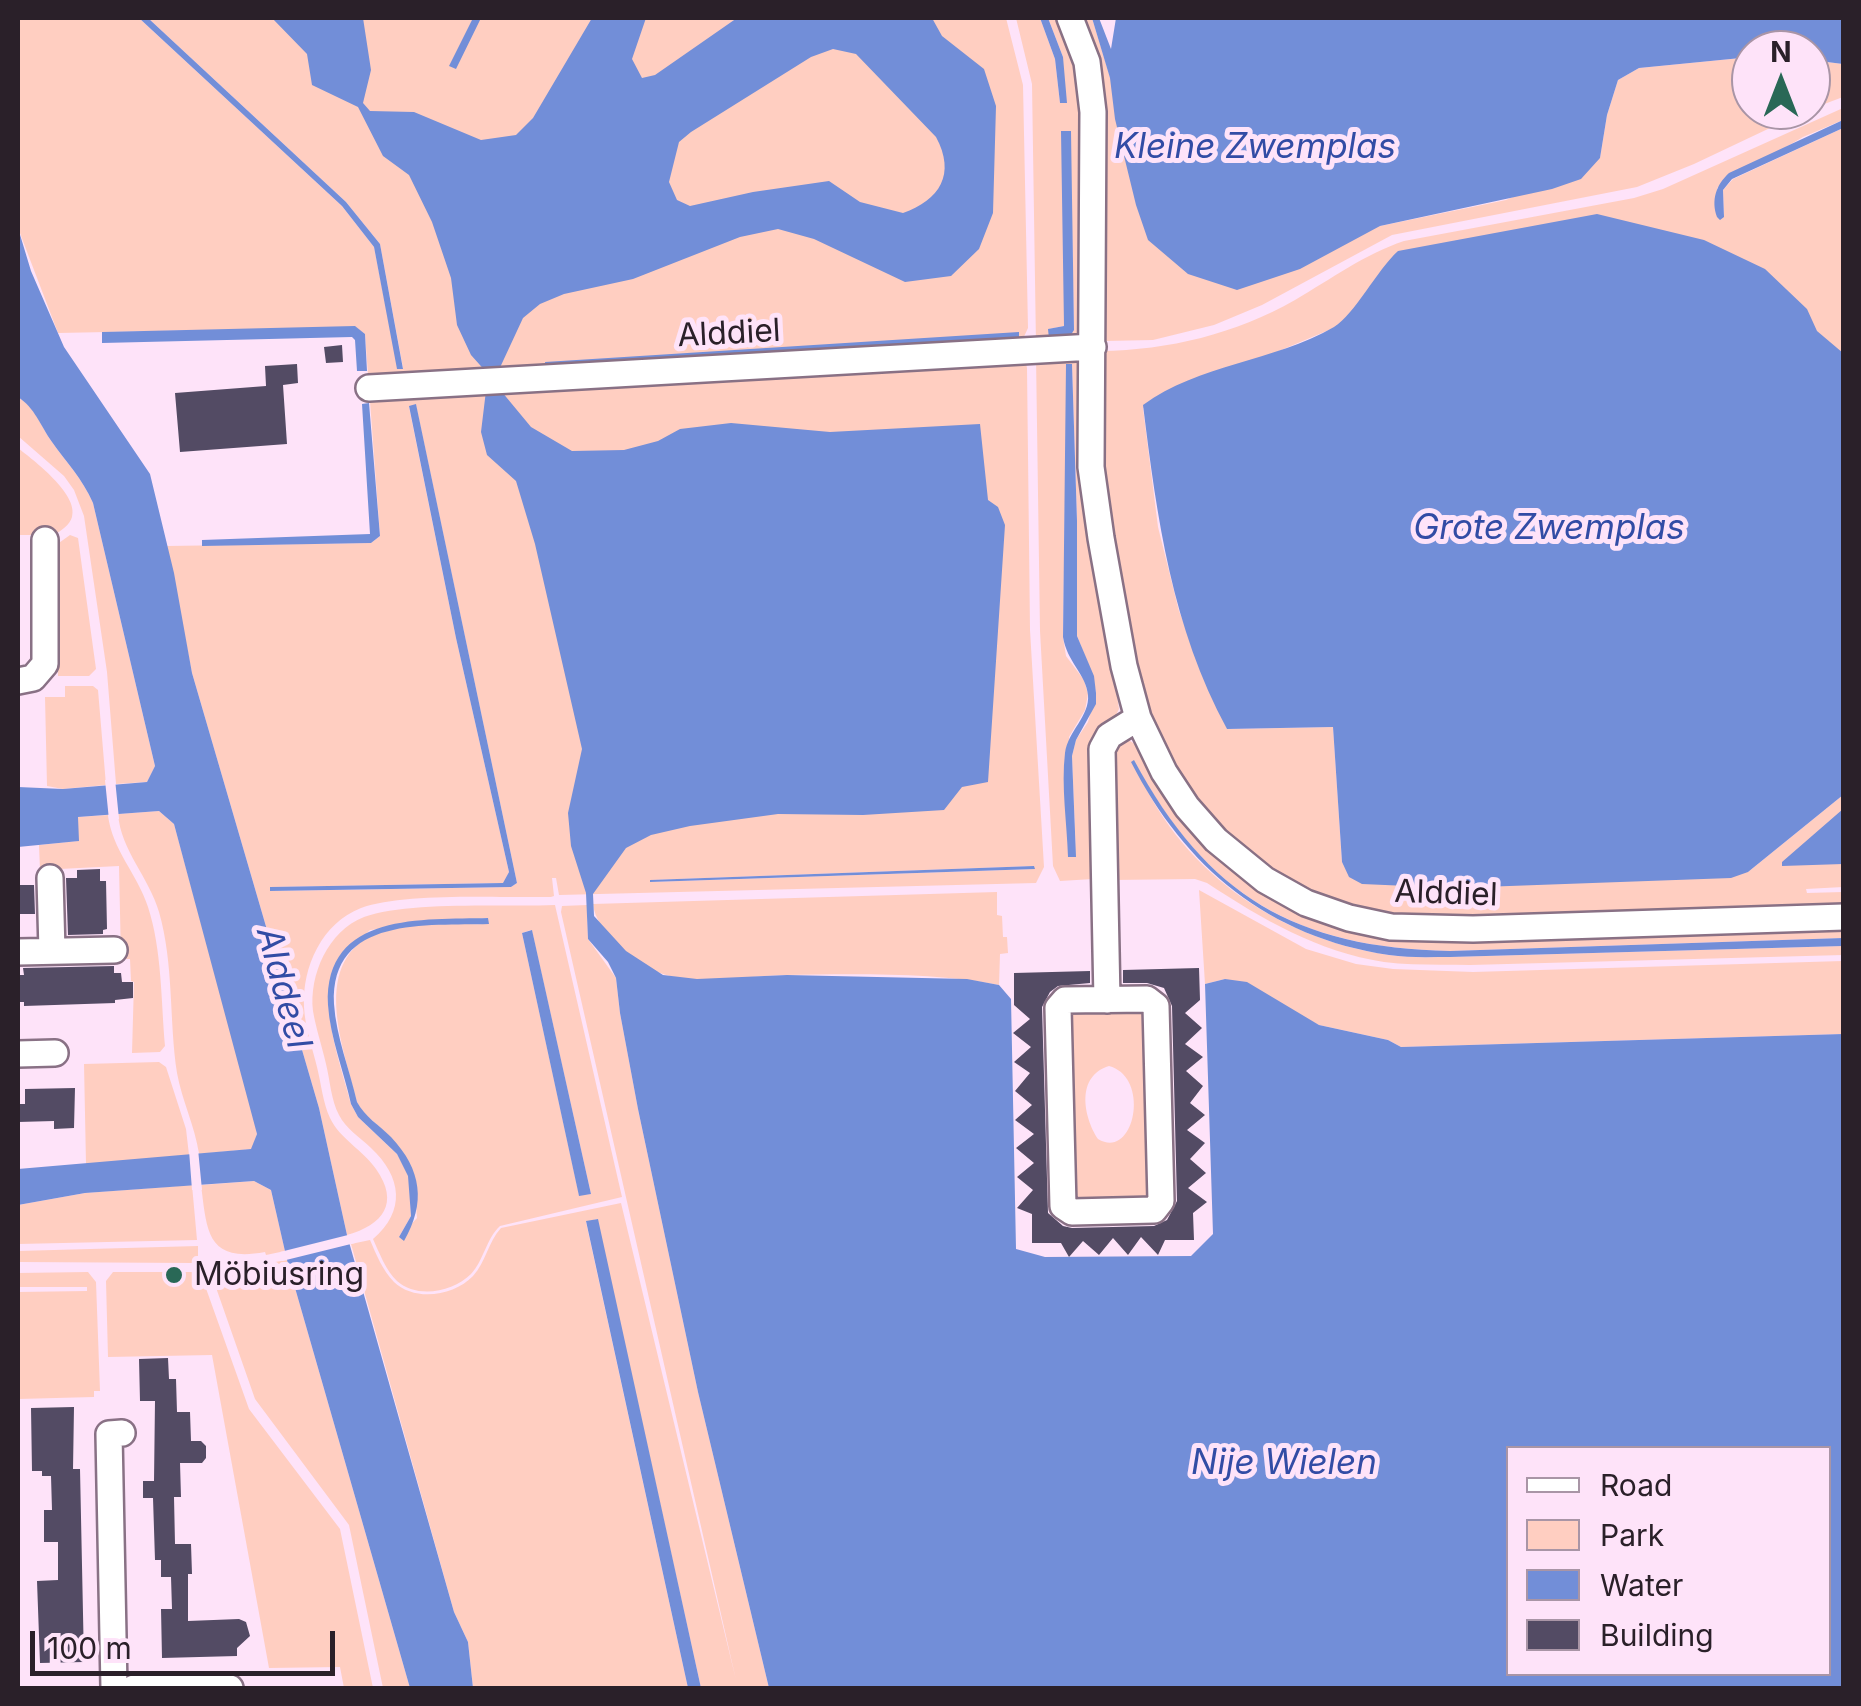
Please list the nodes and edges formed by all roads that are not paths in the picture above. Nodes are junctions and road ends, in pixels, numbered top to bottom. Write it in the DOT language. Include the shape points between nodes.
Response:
graph roads {
  1 [pos="1070,18"];
  2 [pos="1092,347"];
  3 [pos="369,388"];
  4 [pos="45,540"];
  5 [pos="18,681"];
  6 [pos="1138,718"];
  7 [pos="50,878"];
  8 [pos="1844,917"];
  9 [pos="114,950"];
  10 [pos="52,951"];
  11 [pos="18,952"];
  12 [pos="1107,1000"];
  13 [pos="18,1054"];
  14 [pos="55,1054"];
  15 [pos="122,1433"];
  16 [pos="114,1688"];
  17 [pos="134,1688"];
  18 [pos="230,1688"];
  1 -- 2 [label="street, Alddiel" via="1086,62 1093,112"];
  2 -- 3 [label="street, Alddiel"];
  2 -- 6 [label="street, Alddiel" via="1091,467"];
  4 -- 5 [label="street" via="45,664 33,678"];
  6 -- 8 [label="street, Alddiel" via="1187,808 1216,840 1265,880 1349,918 1473,930"];
  6 -- 12 [label="street" via="1109,736 1102,749"];
  7 -- 10 [label="street"];
  9 -- 10 [label="street"];
  10 -- 11 [label="street"];
  12 -- 12 [label="street" via="1066,1000 1058,1008 1063,1206 1072,1212 1154,1210 1162,1201 1156,1006 1148,999"];
  13 -- 14 [label="street"];
  15 -- 16 [label="street" via="109,1434"];
  17 -- 18 [label="street"];
}
